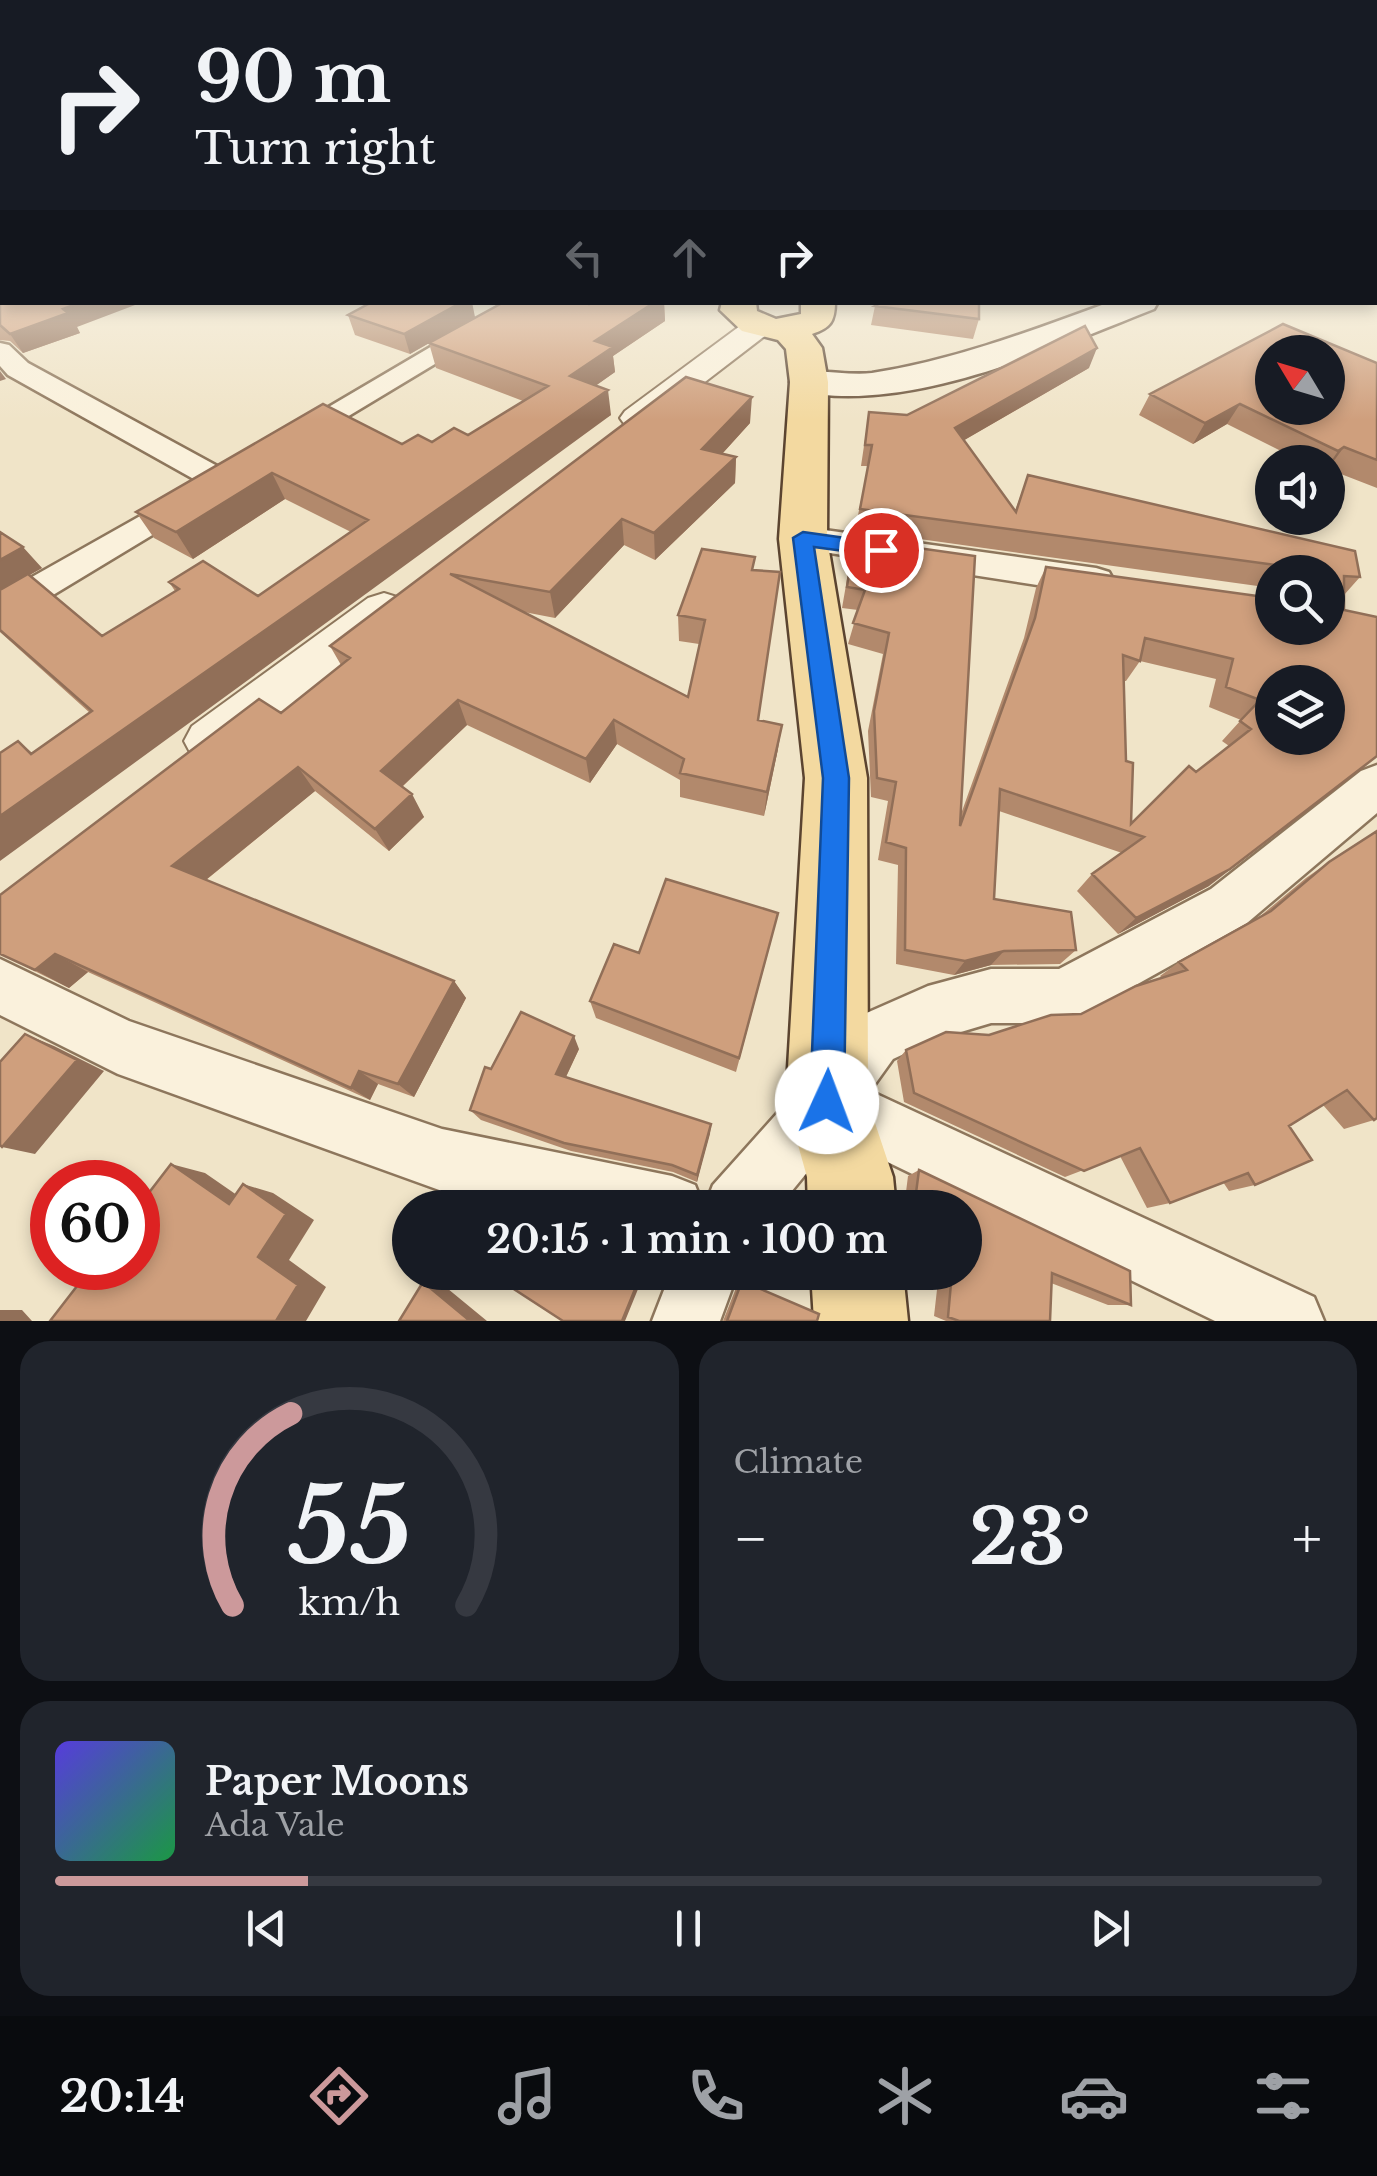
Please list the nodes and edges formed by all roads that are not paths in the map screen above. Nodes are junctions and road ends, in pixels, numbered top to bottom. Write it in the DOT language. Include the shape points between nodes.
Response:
graph roads {
  1 [pos="521,305"];
  2 [pos="1134,305"];
  3 [pos="769,321"];
  4 [pos="0,351"];
  5 [pos="601,446"];
  6 [pos="219,480"];
  7 [pos="803,538"];
  8 [pos="1136,586"];
  9 [pos="411,589"];
  10 [pos="0,612"];
  11 [pos="174,768"];
  12 [pos="1377,784"];
  13 [pos="0,986"];
  14 [pos="827,1102"];
  15 [pos="586,1190"];
  16 [pos="751,1190"];
  17 [pos="851,1190"];
  18 [pos="698,1290"];
  19 [pos="859,1290"];
  20 [pos="686,1321"];
  21 [pos="861,1321"];
  22 [pos="1290,1321"];
  1 -- 6 [label="street"];
  2 -- 3 [label="main road" via="991,359 868,385"];
  3 -- 5 [label="street"];
  3 -- 7 [label="main road"];
  4 -- 6 [label="street" via="18,369"];
  6 -- 10 [label="street"];
  7 -- 8 [label="street"];
  7 -- 14 [label="main road" via="836,778"];
  9 -- 11 [label="street"];
  12 -- 14 [label="street" via="1229,906 1063,996 991,996 874,1039"];
  13 -- 15 [label="street" via="118,1046 442,1160"];
  14 -- 16 [label="street"];
  14 -- 17 [label="main road"];
  14 -- 22 [label="street"];
  18 -- 20 [label="street"];
  19 -- 21 [label="main road"];
}
